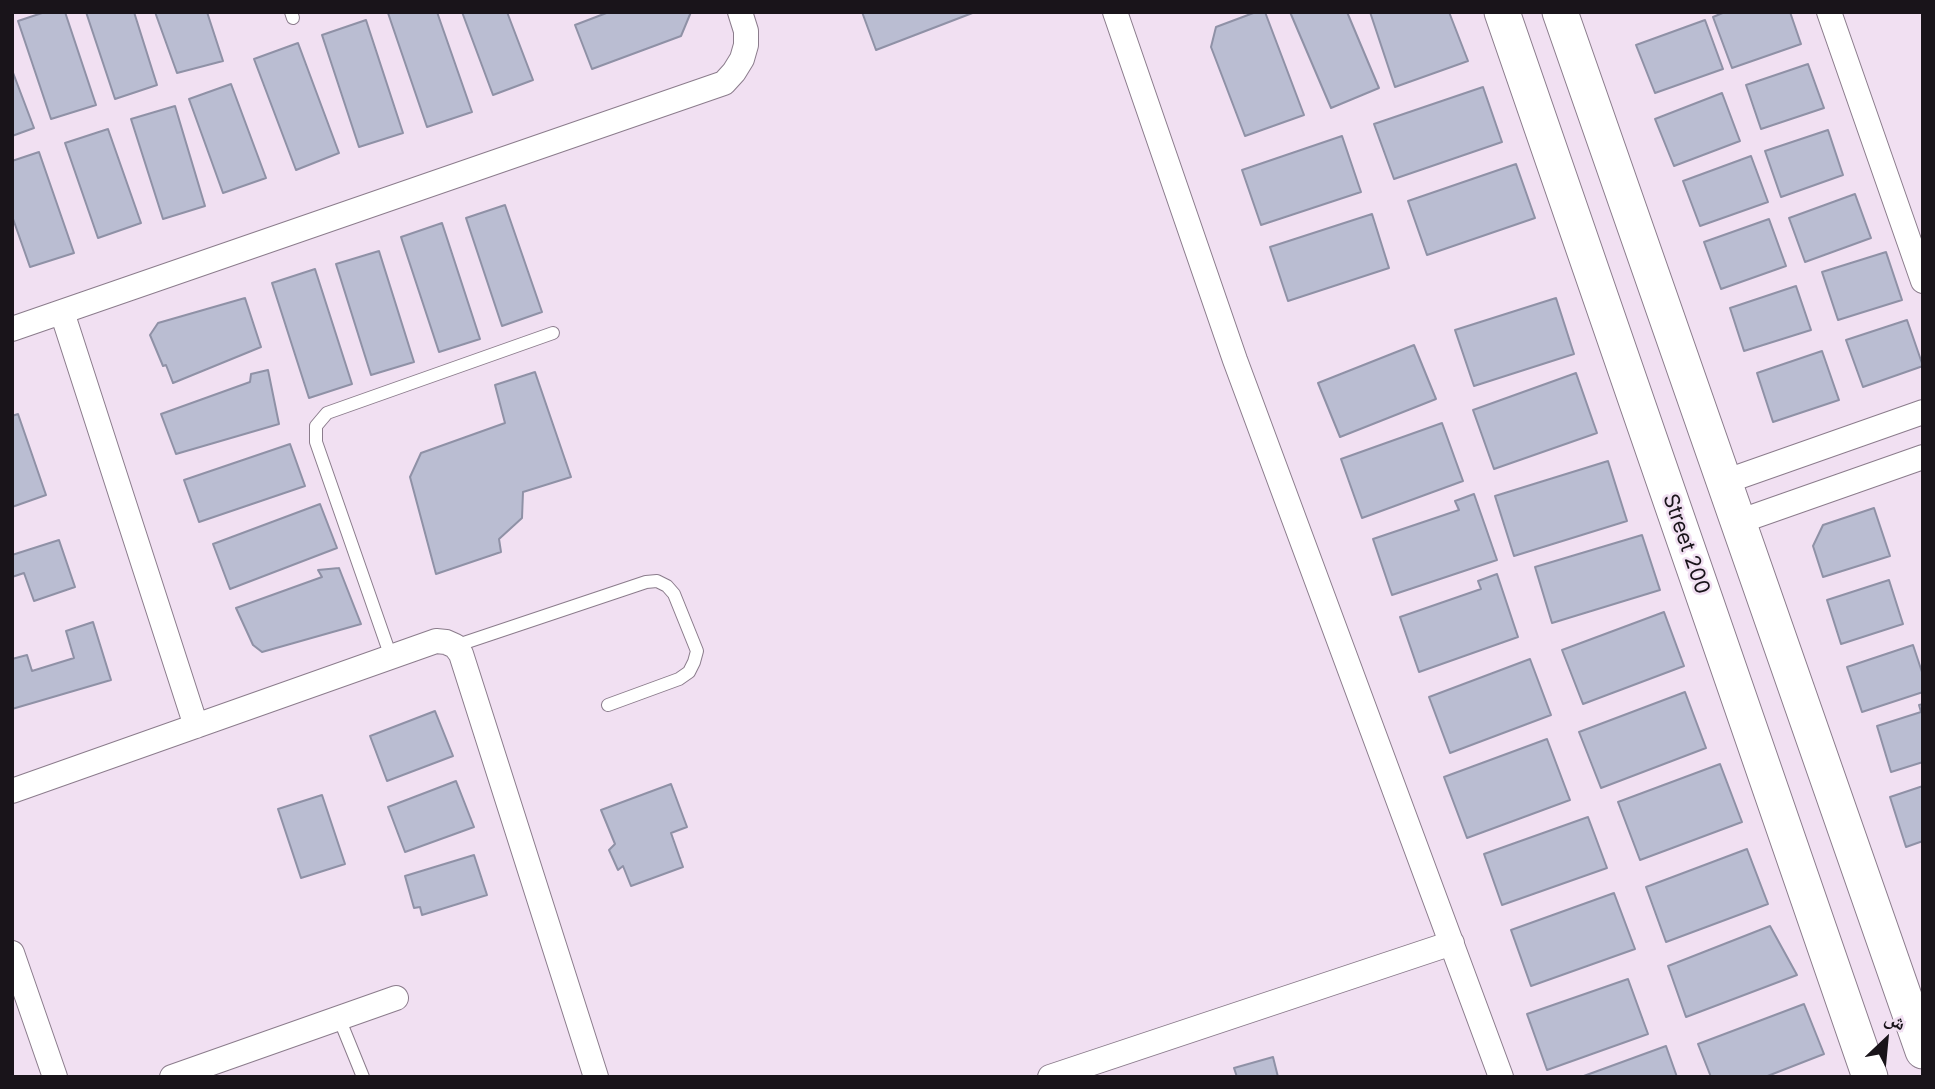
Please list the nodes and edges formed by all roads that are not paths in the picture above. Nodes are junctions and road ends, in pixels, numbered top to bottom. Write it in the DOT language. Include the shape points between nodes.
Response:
graph roads {
  1 [pos="740,12"];
  2 [pos="1115,12"];
  3 [pos="1502,12"];
  4 [pos="1560,12"];
  5 [pos="1829,12"];
  6 [pos="1923,281"];
  7 [pos="62,312"];
  8 [pos="12,329"];
  9 [pos="553,333"];
  10 [pos="1923,412"];
  11 [pos="1923,457"];
  12 [pos="1724,482"];
  13 [pos="1738,522"];
  14 [pos="455,646"];
  15 [pos="391,657"];
  16 [pos="608,705"];
  17 [pos="196,726"];
  18 [pos="12,791"];
  19 [pos="1452,943"];
  20 [pos="12,953"];
  21 [pos="396,998"];
  22 [pos="339,1018"];
  23 [pos="1923,1051"];
  24 [pos="55,1077"];
  25 [pos="172,1077"];
  26 [pos="363,1077"];
  27 [pos="596,1077"];
  28 [pos="1050,1077"];
  29 [pos="1502,1077"];
  30 [pos="1870,1077"];
  1 -- 7 [label="street" via="746,45 742,59 724,83"];
  2 -- 19 [label="street" via="1235,360"];
  3 -- 30 [label="street, Street 200"];
  4 -- 12 [label="street"];
  5 -- 6 [label="street"];
  7 -- 8 [label="street"];
  7 -- 17 [label="street"];
  9 -- 15 [label="lane" via="327,413 316,426 316,442"];
  10 -- 12 [label="street"];
  11 -- 13 [label="street"];
  12 -- 13 [label="street"];
  13 -- 23 [label="street"];
  14 -- 15 [label="street" via="436,641"];
  14 -- 16 [label="lane" via="657,581 674,594 697,651 694,662 679,679"];
  14 -- 27 [label="street"];
  15 -- 17 [label="street"];
  17 -- 18 [label="street"];
  19 -- 28 [label="street"];
  19 -- 29 [label="street"];
  20 -- 24 [label="street"];
  21 -- 22 [label="street"];
  22 -- 25 [label="street"];
  22 -- 26 [label="lane"];
}
